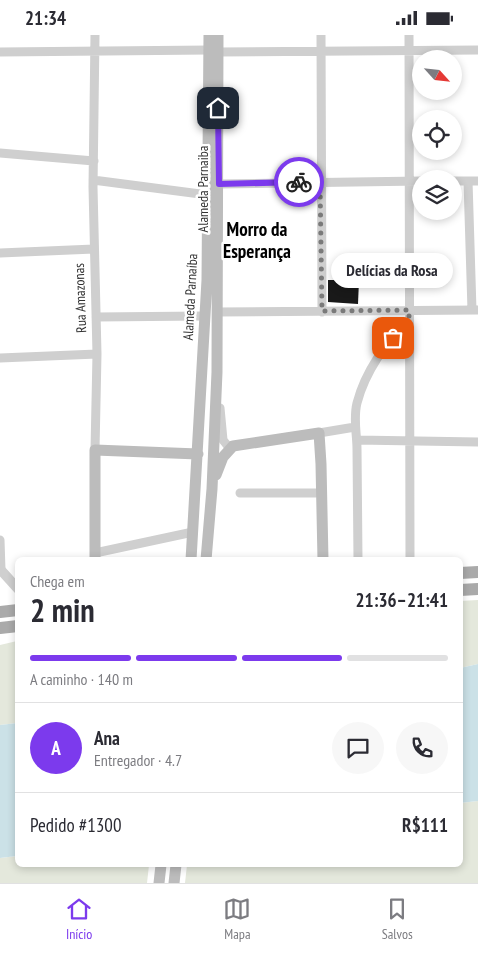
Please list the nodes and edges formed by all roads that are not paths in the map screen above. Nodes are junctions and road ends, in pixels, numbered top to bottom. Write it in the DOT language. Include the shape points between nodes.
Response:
graph roads {
  1 [pos="95,35"];
  2 [pos="209,35"];
  3 [pos="218,35"];
  4 [pos="321,35"];
  5 [pos="409,35"];
  6 [pos="409,50"];
  7 [pos="478,50"];
  8 [pos="95,51"];
  9 [pos="214,51"];
  10 [pos="321,51"];
  11 [pos="0,52"];
  12 [pos="0,153"];
  13 [pos="94,161"];
  14 [pos="93,180"];
  15 [pos="409,181"];
  16 [pos="462,181"];
  17 [pos="468,181"];
  18 [pos="478,181"];
  19 [pos="320,182"];
  20 [pos="219,184"];
  21 [pos="208,195"];
  22 [pos="94,249"];
  23 [pos="0,253"];
  24 [pos="409,310"];
  25 [pos="475,310"];
  26 [pos="322,311"];
  27 [pos="217,312"];
  28 [pos="204,316"];
  29 [pos="96,317"];
  30 [pos="409,320"];
  31 [pos="97,354"];
  32 [pos="0,357"];
  33 [pos="217,372"];
  34 [pos="355,427"];
  35 [pos="319,433"];
  36 [pos="357,440"];
  37 [pos="410,441"];
  38 [pos="478,442"];
  39 [pos="233,446"];
  40 [pos="95,450"];
  41 [pos="198,454"];
  42 [pos="212,489"];
  43 [pos="240,493"];
  44 [pos="322,493"];
  45 [pos="193,532"];
  46 [pos="0,540"];
  47 [pos="95,557"];
  48 [pos="190,557"];
  49 [pos="206,557"];
  50 [pos="323,557"];
  51 [pos="358,557"];
  52 [pos="410,557"];
  53 [pos="0,569"];
  54 [pos="469,572"];
  55 [pos="15,586"];
  56 [pos="469,589"];
  57 [pos="15,610"];
  58 [pos="0,612"];
  59 [pos="15,626"];
  60 [pos="0,629"];
  61 [pos="161,867"];
  62 [pos="176,867"];
  63 [pos="159,883"];
  64 [pos="174,883"];
  1 -- 8 [label="street, Rua Amazonas"];
  2 -- 9 [label="main road, Alameda Parnaíba"];
  3 -- 9 [label="main road, Alameda Parnaiba"];
  4 -- 10 [label="street"];
  5 -- 6 [label="street"];
  6 -- 7 [label="street"];
  6 -- 10 [label="street"];
  6 -- 15 [label="street"];
  8 -- 9 [label="street"];
  8 -- 11 [label="street"];
  8 -- 13 [label="street, Rua Amazonas"];
  9 -- 10 [label="street"];
  9 -- 20 [label="main road, Alameda Parnaiba"];
  9 -- 21 [label="main road, Alameda Parnaíba"];
  10 -- 19 [label="street"];
  12 -- 13 [label="street"];
  13 -- 14 [label="street, Rua Amazonas"];
  14 -- 21 [label="street"];
  14 -- 22 [label="street, Rua Amazonas"];
  15 -- 19 [label="street"];
  15 -- 24 [label="street"];
  16 -- 17 [label="street"];
  17 -- 18 [label="street"];
  17 -- 25 [label="street"];
  19 -- 20 [label="street"];
  19 -- 26 [label="street"];
  20 -- 27 [label="main road, Alameda Parnaiba"];
  21 -- 28 [label="main road, Alameda Parnaíba"];
  22 -- 23 [label="street"];
  22 -- 29 [label="street, Rua Amazonas"];
  24 -- 25 [label="street"];
  24 -- 26 [label="street"];
  24 -- 30 [label="street"];
  26 -- 27 [label="street"];
  27 -- 33 [label="main road, Alameda Parnaiba"];
  28 -- 29 [label="street"];
  28 -- 41 [label="main road, Alameda Parnaíba"];
  29 -- 31 [label="street, Rua Amazonas"];
  30 -- 34 [label="street" via="384,349 366,378 357,404"];
  30 -- 37 [label="street"];
  31 -- 32 [label="street"];
  31 -- 40 [label="street, Rua Amazonas"];
  33 -- 39 [label="street, Alameda Parnaiba" via="223,439 227,445"];
  33 -- 42 [label="main road, Alameda Parnaiba"];
  34 -- 35 [label="street"];
  34 -- 36 [label="street"];
  35 -- 39 [label="main road"];
  35 -- 44 [label="main road"];
  36 -- 37 [label="street"];
  36 -- 51 [label="street"];
  37 -- 38 [label="street"];
  37 -- 52 [label="street"];
  39 -- 42 [label="main road" via="223,457"];
  40 -- 41 [label="main road"];
  40 -- 47 [label="main road, Rua Amazonas"];
  41 -- 45 [label="main road, Alameda Parnaíba"];
  42 -- 49 [label="main road, Alameda Parnaiba"];
  43 -- 44 [label="street"];
  44 -- 50 [label="main road"];
  45 -- 47 [label="street"];
  45 -- 48 [label="main road, Alameda Parnaíba"];
  46 -- 53 [label="street"];
  53 -- 55 [label="street"];
  54 -- 56 [label="main road"];
  57 -- 58 [label="main road"];
  59 -- 60 [label="main road"];
  61 -- 63 [label="main road"];
  62 -- 64 [label="main road"];
}
